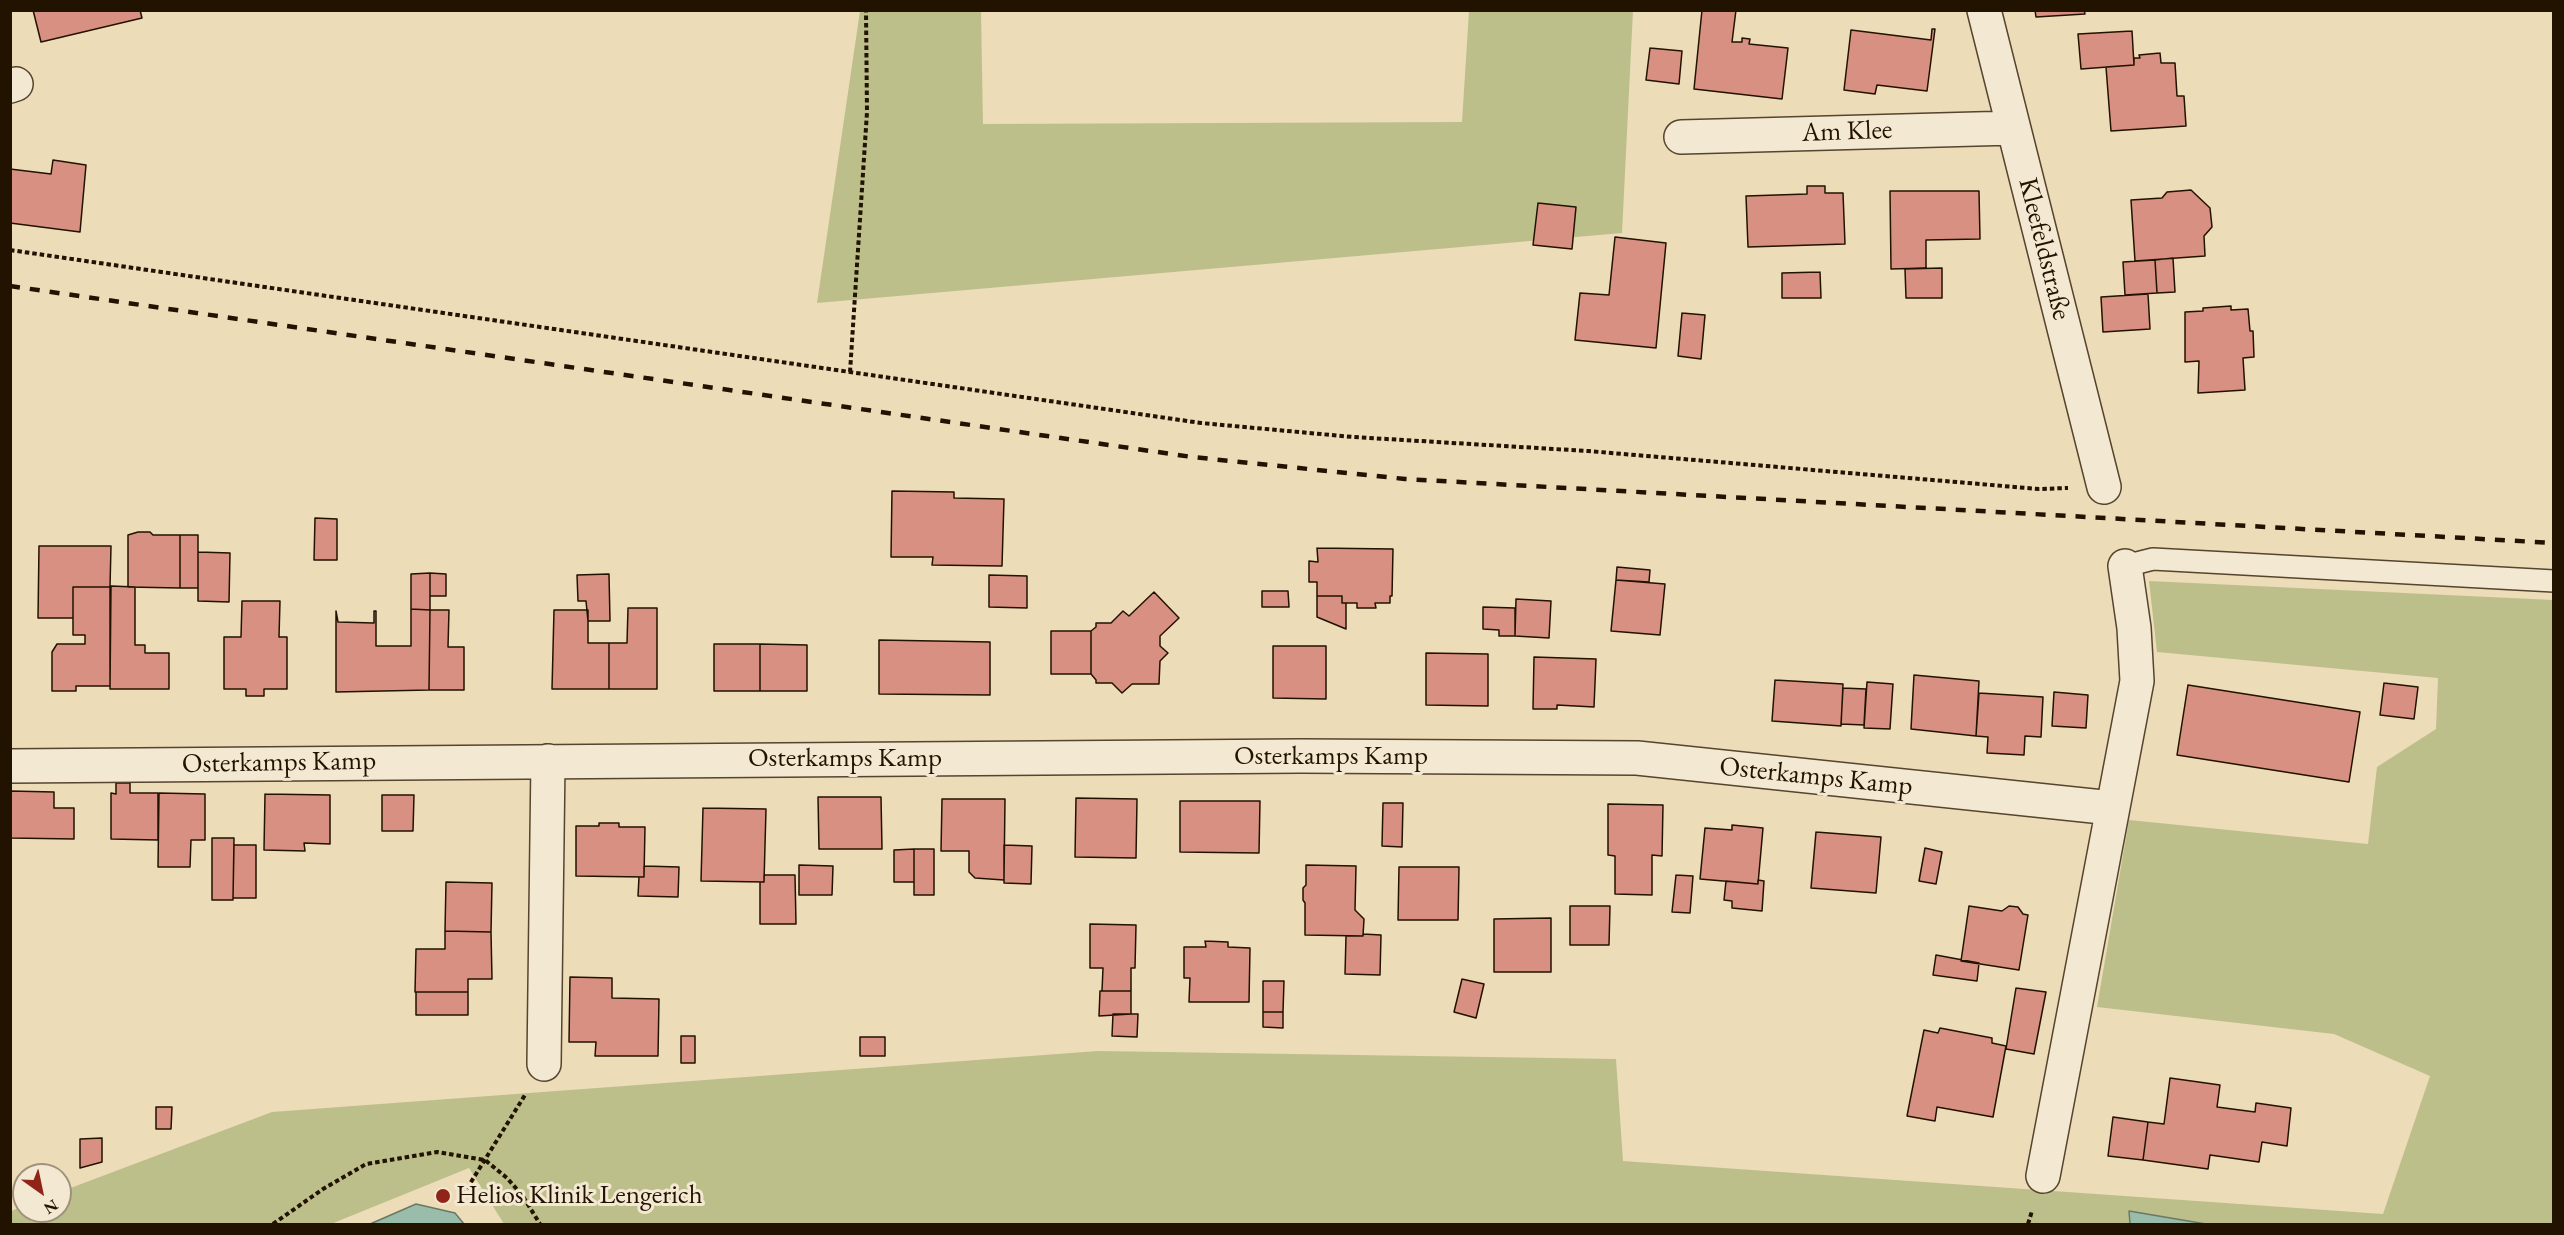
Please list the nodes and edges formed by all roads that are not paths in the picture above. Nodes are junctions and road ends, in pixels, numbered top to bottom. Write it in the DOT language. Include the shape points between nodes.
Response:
graph roads {
  1 [pos="1984,10"];
  2 [pos="2013,128"];
  3 [pos="1681,137"];
  4 [pos="2104,487"];
  5 [pos="2125,566"];
  6 [pos="2553,581"];
  7 [pos="548,761"];
  8 [pos="10,766"];
  9 [pos="2112,808"];
  10 [pos="544,1064"];
  11 [pos="2043,1176"];
  1 -- 2 [label="street, Kleefeldstraße"];
  2 -- 3 [label="street, Am Klee"];
  2 -- 4 [label="street, Kleefeldstraße"];
  5 -- 6 [label="lane" via="2153,559"];
  5 -- 9 [label="street" via="2137,681"];
  7 -- 8 [label="street, Osterkamps Kamp"];
  7 -- 9 [label="street, Osterkamps Kamp" via="1637,758"];
  7 -- 10 [label="street"];
  9 -- 11 [label="street"];
}
